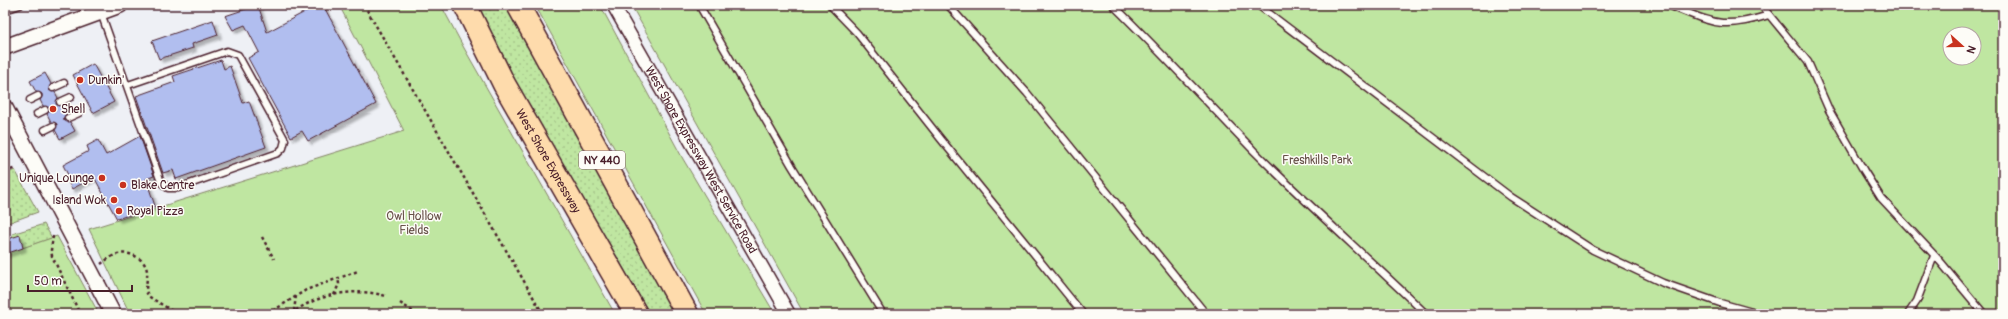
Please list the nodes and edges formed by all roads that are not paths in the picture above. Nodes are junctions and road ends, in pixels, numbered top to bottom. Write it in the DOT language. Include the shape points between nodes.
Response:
graph roads {
  1 [pos="20,5"];
  2 [pos="120,5"];
  3 [pos="458,5"];
  4 [pos="465,5"];
  5 [pos="518,5"];
  6 [pos="613,5"];
  7 [pos="699,5"];
  8 [pos="830,5"];
  9 [pos="948,5"];
  10 [pos="1113,5"];
  11 [pos="1258,5"];
  12 [pos="1668,5"];
  13 [pos="1762,5"];
  14 [pos="5,10"];
  15 [pos="101,12"];
  16 [pos="1769,15"];
  17 [pos="5,47"];
  18 [pos="64,83"];
  19 [pos="504,84"];
  20 [pos="128,85"];
  21 [pos="53,88"];
  22 [pos="38,96"];
  23 [pos="71,97"];
  24 [pos="30,100"];
  25 [pos="60,102"];
  26 [pos="5,108"];
  27 [pos="45,110"];
  28 [pos="79,113"];
  29 [pos="37,114"];
  30 [pos="68,118"];
  31 [pos="53,126"];
  32 [pos="45,130"];
  33 [pos="1934,256"];
  34 [pos="113,314"];
  35 [pos="636,314"];
  36 [pos="687,314"];
  37 [pos="789,314"];
  38 [pos="883,314"];
  39 [pos="1083,314"];
  40 [pos="1206,314"];
  41 [pos="1426,314"];
  42 [pos="1759,314"];
  43 [pos="1908,314"];
  44 [pos="1984,314"];
  1 -- 14 [label="lane"];
  2 -- 15 [label="street"];
  3 -- 19 [label="highway"];
  4 -- 19 [label="highway, West Shore Expressway"];
  5 -- 36 [label="highway, NY 440"];
  6 -- 37 [label="street, West Shore Expressway West Service Road"];
  7 -- 38 [label="lane" via="792,166"];
  8 -- 39 [label="lane" via="857,33"];
  9 -- 40 [label="lane" via="1027,93"];
  10 -- 41 [label="lane" via="1260,156"];
  11 -- 42 [label="lane" via="1505,192 1593,250 1663,283"];
  12 -- 16 [label="lane" via="1721,24 1746,22"];
  13 -- 16 [label="lane"];
  15 -- 17 [label="street"];
  15 -- 20 [label="lane"];
  16 -- 33 [label="lane" via="1808,62 1829,110 1881,198"];
  18 -- 21 [label="lane"];
  19 -- 35 [label="highway, West Shore Expressway"];
  20 -- 20 [label="lane" via="161,182 168,188 178,188 278,153 283,148 285,140 238,55 233,52 227,51"];
  22 -- 24 [label="lane"];
  23 -- 25 [label="lane"];
  26 -- 34 [label="street"];
  27 -- 29 [label="lane"];
  28 -- 30 [label="lane"];
  31 -- 32 [label="lane"];
  33 -- 43 [label="lane" via="1917,302"];
  33 -- 44 [label="lane"];
}
